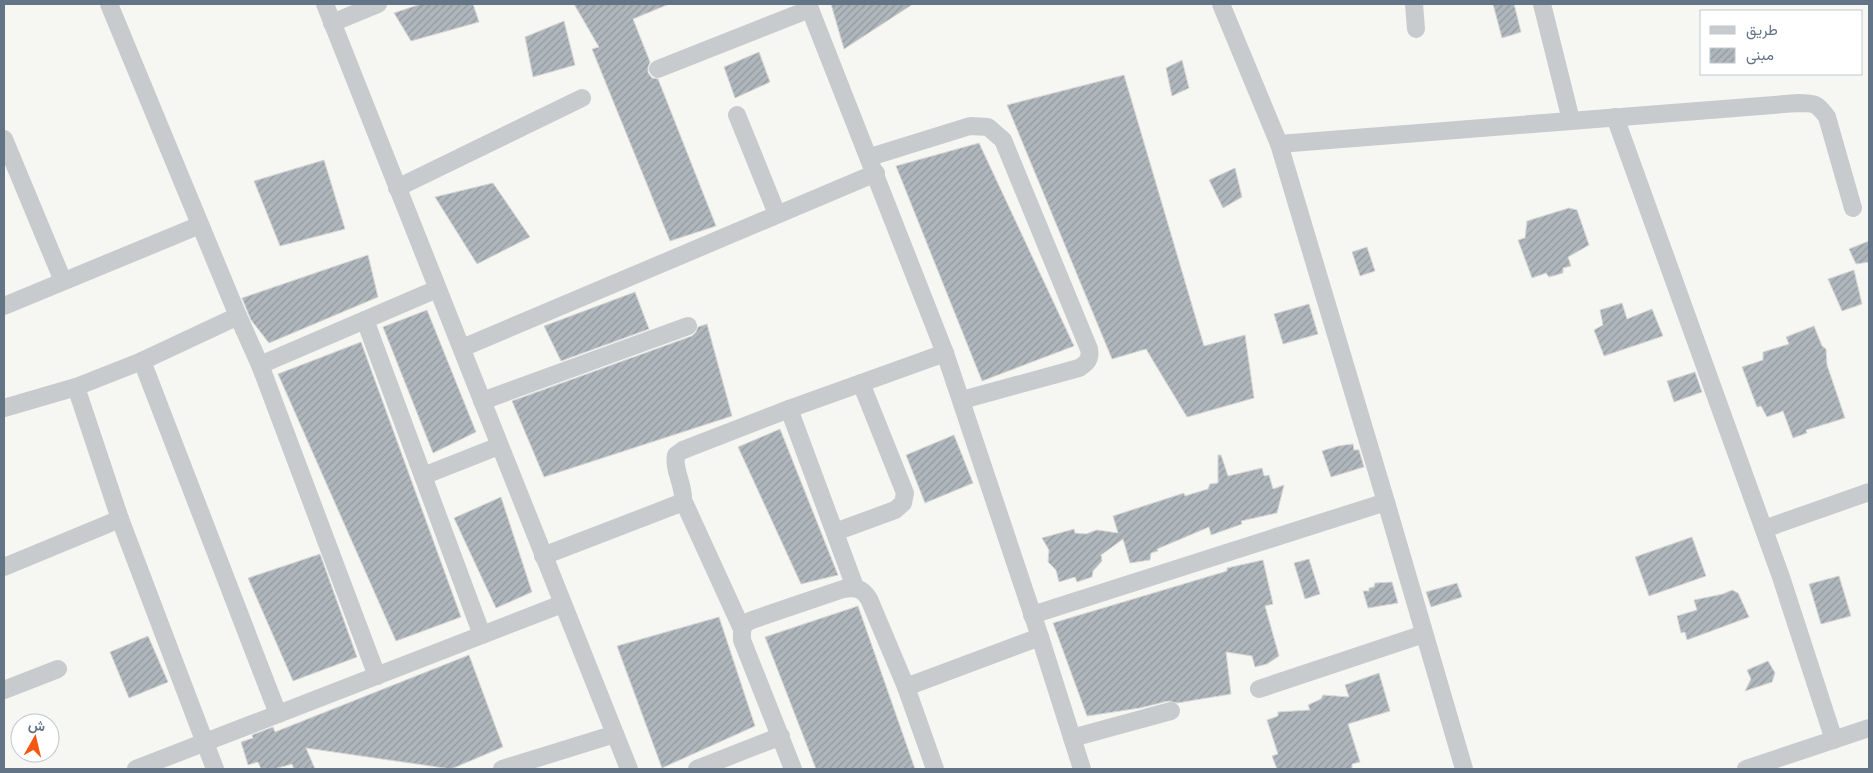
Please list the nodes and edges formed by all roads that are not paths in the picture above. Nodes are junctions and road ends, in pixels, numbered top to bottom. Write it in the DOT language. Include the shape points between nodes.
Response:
graph roads {
  1 [pos="109,4"];
  2 [pos="325,4"];
  3 [pos="378,4"];
  4 [pos="1221,4"];
  5 [pos="1414,4"];
  6 [pos="1542,4"];
  7 [pos="809,6"];
  8 [pos="332,22"];
  9 [pos="1416,29"];
  10 [pos="658,69"];
  11 [pos="582,98"];
  12 [pos="738,115"];
  13 [pos="1615,117"];
  14 [pos="1570,120"];
  15 [pos="4,139"];
  16 [pos="1279,144"];
  17 [pos="872,165"];
  18 [pos="398,188"];
  19 [pos="1853,208"];
  20 [pos="778,214"];
  21 [pos="200,225"];
  22 [pos="63,281"];
  23 [pos="437,289"];
  24 [pos="4,306"];
  25 [pos="238,316"];
  26 [pos="365,320"];
  27 [pos="688,326"];
  28 [pos="462,348"];
  29 [pos="945,353"];
  30 [pos="142,361"];
  31 [pos="260,365"];
  32 [pos="861,383"];
  33 [pos="76,388"];
  34 [pos="962,400"];
  35 [pos="482,401"];
  36 [pos="4,408"];
  37 [pos="789,409"];
  38 [pos="499,446"];
  39 [pos="423,476"];
  40 [pos="1869,492"];
  41 [pos="683,500"];
  42 [pos="1386,502"];
  43 [pos="120,519"];
  44 [pos="1764,529"];
  45 [pos="835,532"];
  46 [pos="542,556"];
  47 [pos="4,567"];
  48 [pos="856,587"];
  49 [pos="562,604"];
  50 [pos="1032,614"];
  51 [pos="742,628"];
  52 [pos="1424,634"];
  53 [pos="482,635"];
  54 [pos="1040,637"];
  55 [pos="58,670"];
  56 [pos="377,676"];
  57 [pos="906,687"];
  58 [pos="1259,689"];
  59 [pos="4,690"];
  60 [pos="1171,711"];
  61 [pos="278,714"];
  62 [pos="1869,728"];
  63 [pos="614,734"];
  64 [pos="780,736"];
  65 [pos="1072,738"];
  66 [pos="1834,740"];
  67 [pos="204,742"];
  68 [pos="136,769"];
  69 [pos="215,769"];
  70 [pos="502,769"];
  71 [pos="629,769"];
  72 [pos="697,769"];
  73 [pos="793,769"];
  74 [pos="935,769"];
  75 [pos="1082,769"];
  76 [pos="1464,769"];
  77 [pos="1746,769"];
  1 -- 21 [label="street"];
  2 -- 8 [label="street"];
  3 -- 8 [label="street"];
  4 -- 16 [label="street"];
  5 -- 9 [label="street"];
  6 -- 14 [label="street"];
  7 -- 10 [label="street"];
  7 -- 17 [label="street"];
  8 -- 18 [label="street"];
  11 -- 18 [label="street"];
  12 -- 20 [label="street"];
  13 -- 14 [label="street"];
  13 -- 19 [label="street" via="1814,103 1827,117"];
  13 -- 44 [label="street"];
  14 -- 16 [label="street"];
  15 -- 22 [label="street"];
  16 -- 42 [label="street"];
  17 -- 20 [label="street"];
  17 -- 29 [label="street"];
  17 -- 34 [label="street" via="970,126 988,127 1003,140 1089,349 1087,363 1078,368"];
  18 -- 23 [label="street"];
  20 -- 28 [label="street"];
  21 -- 22 [label="street"];
  21 -- 25 [label="street"];
  22 -- 24 [label="street"];
  23 -- 26 [label="street"];
  23 -- 28 [label="street"];
  25 -- 30 [label="street"];
  25 -- 31 [label="street"];
  26 -- 31 [label="street"];
  26 -- 39 [label="street"];
  27 -- 35 [label="street"];
  28 -- 35 [label="street"];
  29 -- 32 [label="street"];
  29 -- 34 [label="street"];
  30 -- 33 [label="street"];
  30 -- 61 [label="street"];
  31 -- 56 [label="street"];
  32 -- 37 [label="street"];
  32 -- 45 [label="street" via="905,493 903,503 895,510"];
  33 -- 36 [label="street"];
  33 -- 43 [label="street"];
  34 -- 50 [label="street"];
  35 -- 38 [label="street"];
  37 -- 41 [label="street" via="676,455"];
  37 -- 45 [label="street"];
  38 -- 39 [label="street"];
  38 -- 46 [label="street"];
  39 -- 53 [label="street"];
  40 -- 44 [label="street"];
  41 -- 46 [label="street"];
  41 -- 51 [label="street"];
  42 -- 50 [label="street"];
  42 -- 52 [label="street"];
  43 -- 47 [label="street"];
  43 -- 67 [label="street"];
  44 -- 66 [label="street"];
  45 -- 48 [label="street"];
  46 -- 49 [label="street"];
  48 -- 51 [label="street" via="752,620"];
  48 -- 57 [label="street" via="870,599"];
  49 -- 53 [label="street"];
  49 -- 63 [label="street"];
  50 -- 54 [label="street"];
  51 -- 64 [label="street" via="742,640"];
  52 -- 58 [label="street"];
  52 -- 76 [label="street"];
  53 -- 56 [label="street"];
  54 -- 57 [label="street"];
  54 -- 65 [label="street"];
  55 -- 59 [label="street"];
  56 -- 61 [label="street"];
  57 -- 74 [label="street"];
  60 -- 65 [label="street"];
  61 -- 67 [label="street"];
  62 -- 66 [label="street"];
  63 -- 70 [label="street"];
  63 -- 71 [label="street"];
  64 -- 72 [label="street"];
  64 -- 73 [label="street"];
  65 -- 75 [label="street"];
  66 -- 77 [label="street"];
  67 -- 68 [label="street"];
  67 -- 69 [label="street"];
}
